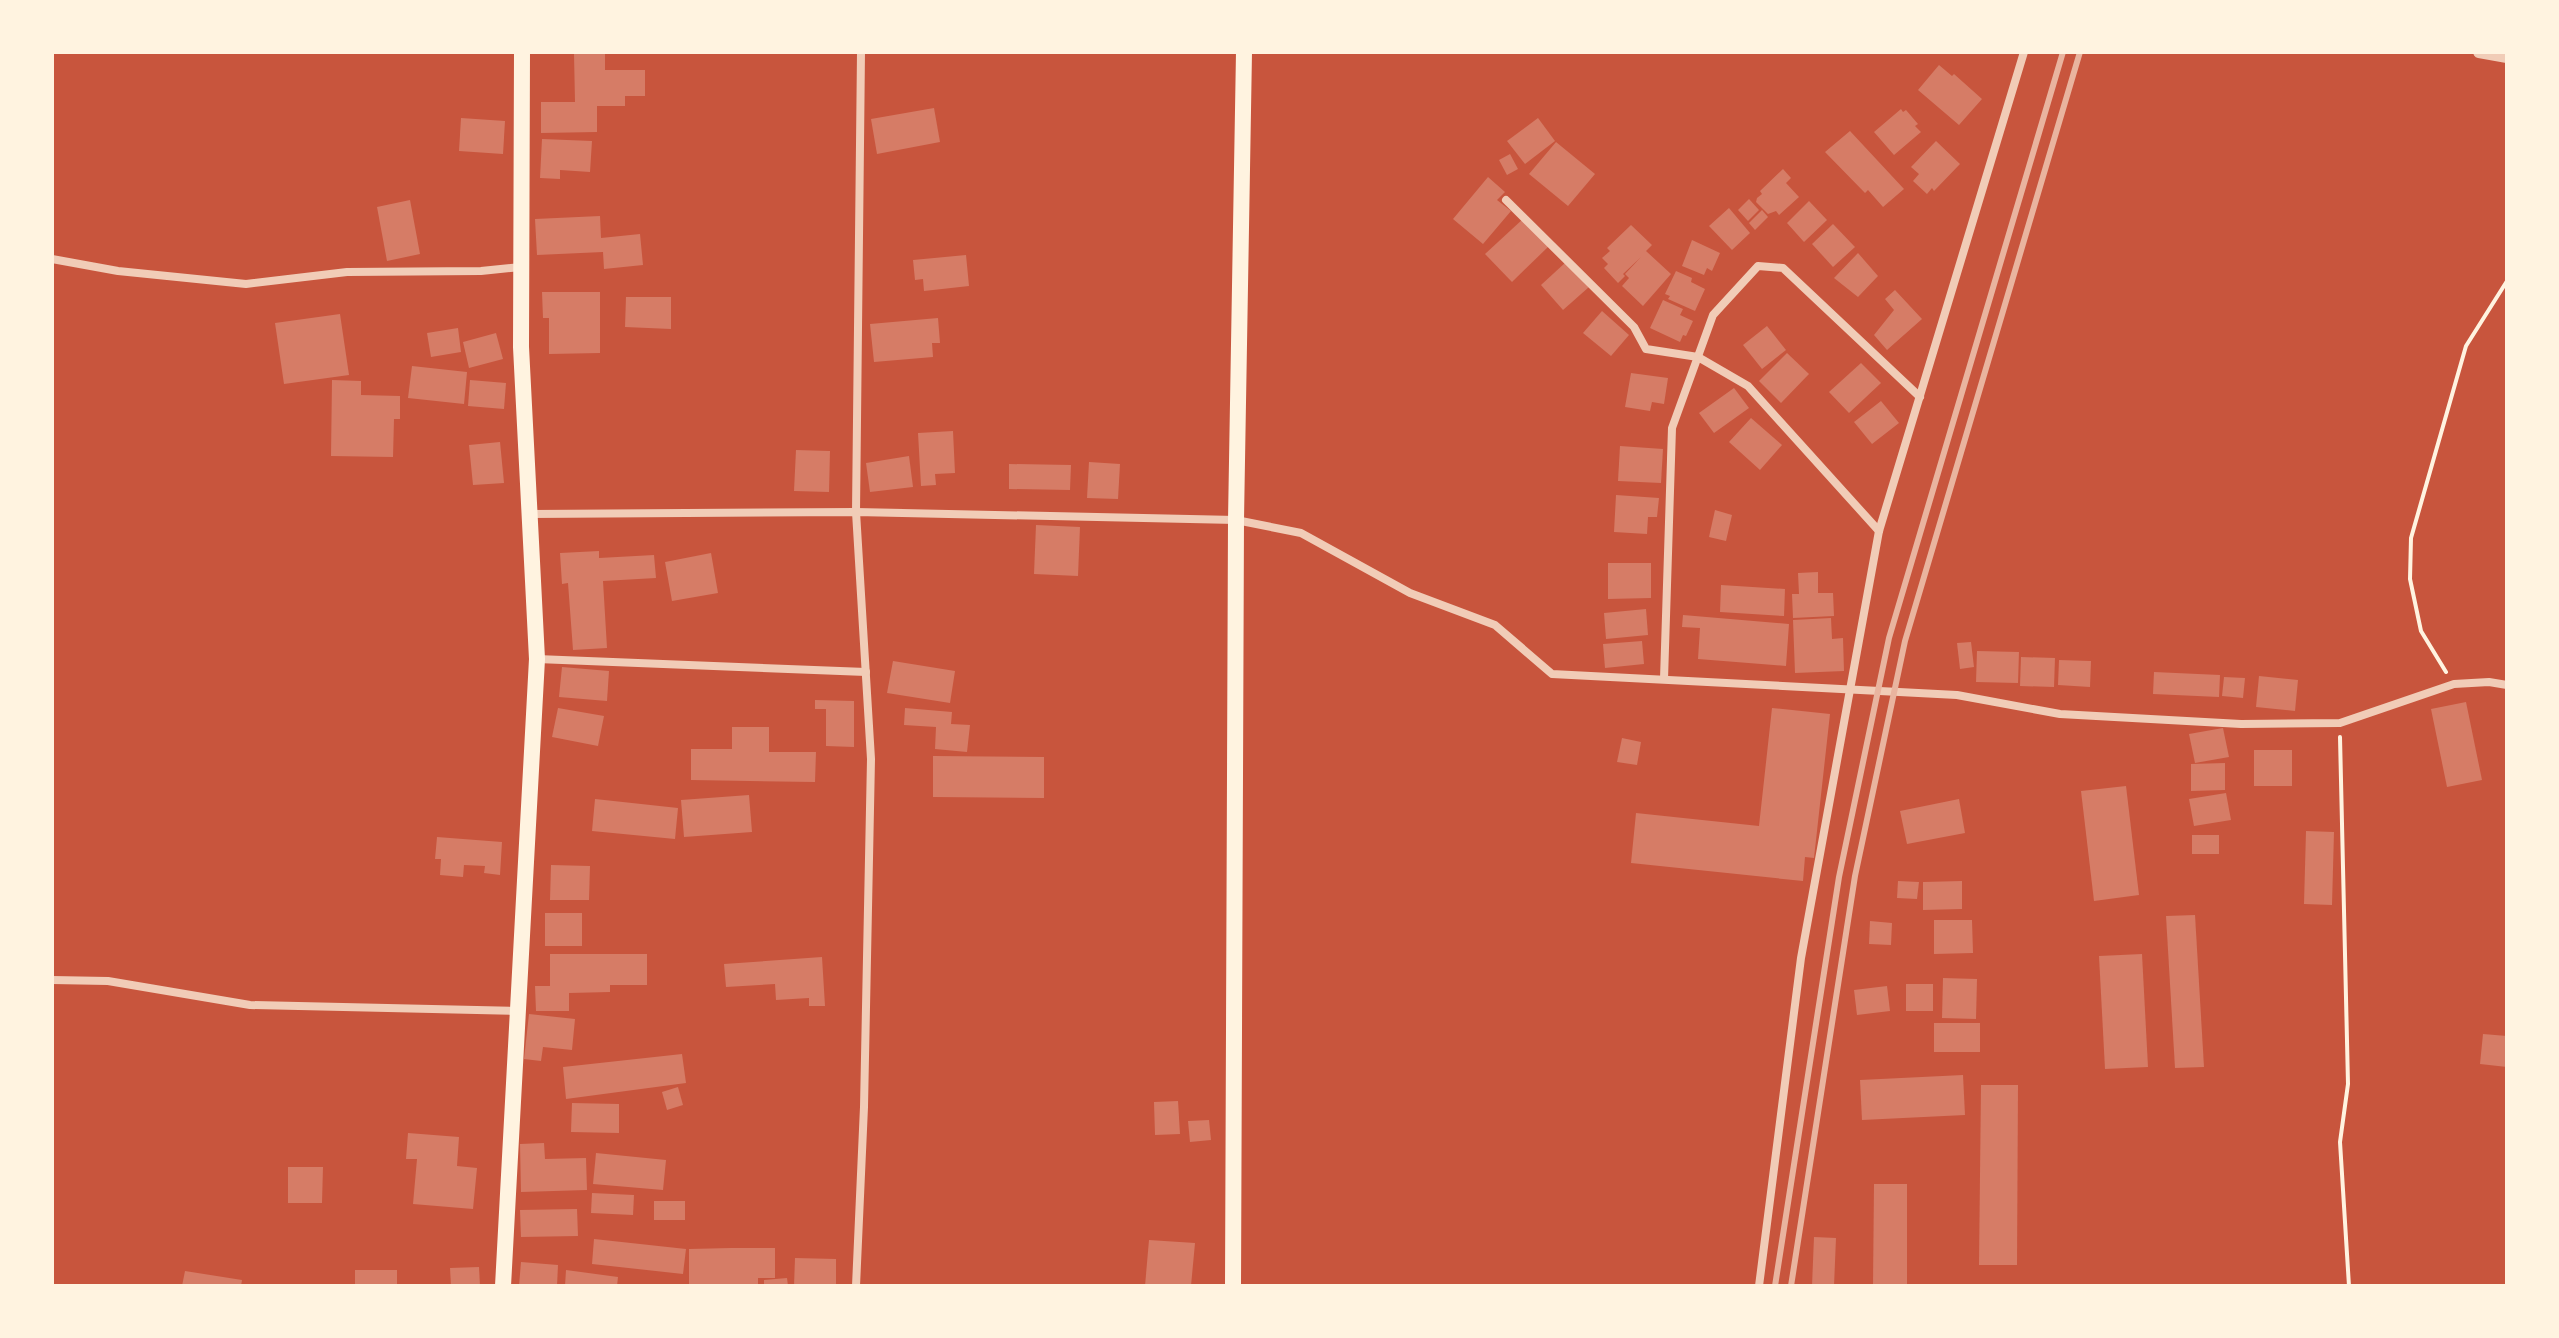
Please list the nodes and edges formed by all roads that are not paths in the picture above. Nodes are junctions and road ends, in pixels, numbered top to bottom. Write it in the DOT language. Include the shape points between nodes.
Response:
graph roads {
  1 [pos="522,52"];
  2 [pos="861,52"];
  3 [pos="1244,52"];
  4 [pos="2024,52"];
  5 [pos="2479,52"];
  6 [pos="2507,57"];
  7 [pos="1506,200"];
  8 [pos="52,259"];
  9 [pos="521,267"];
  10 [pos="1698,357"];
  11 [pos="1920,397"];
  12 [pos="856,512"];
  13 [pos="529,514"];
  14 [pos="1236,520"];
  15 [pos="1879,531"];
  16 [pos="537,659"];
  17 [pos="866,672"];
  18 [pos="1664,679"];
  19 [pos="2507,685"];
  20 [pos="1850,690"];
  21 [pos="52,980"];
  22 [pos="518,1011"];
  23 [pos="503,1286"];
  24 [pos="856,1286"];
  25 [pos="1233,1286"];
  26 [pos="1759,1286"];
  1 -- 9 [label="main road"];
  2 -- 12 [label="street"];
  3 -- 14 [label="main road"];
  4 -- 11 [label="street"];
  5 -- 6 [label="street"];
  7 -- 10 [label="street" via="1634,327 1646,349"];
  8 -- 9 [label="street" via="246,284 347,272"];
  9 -- 13 [label="main road"];
  10 -- 11 [label="street" via="1713,315 1758,266 1783,268"];
  10 -- 15 [label="street" via="1748,386"];
  10 -- 18 [label="street" via="1672,428"];
  11 -- 15 [label="street"];
  12 -- 13 [label="street"];
  12 -- 14 [label="street"];
  12 -- 17 [label="street"];
  13 -- 16 [label="main road"];
  14 -- 18 [label="street" via="1301,533 1410,593 1495,625 1552,674"];
  14 -- 25 [label="main road"];
  15 -- 20 [label="street"];
  16 -- 17 [label="street"];
  16 -- 22 [label="main road"];
  17 -- 24 [label="street" via="870,775"];
  18 -- 20 [label="street"];
  19 -- 20 [label="street" via="2454,684 2340,723 2241,724 2060,714 1957,695"];
  20 -- 26 [label="street" via="1801,958"];
  21 -- 22 [label="street" via="108,981 250,1005"];
  22 -- 23 [label="main road"];
}
